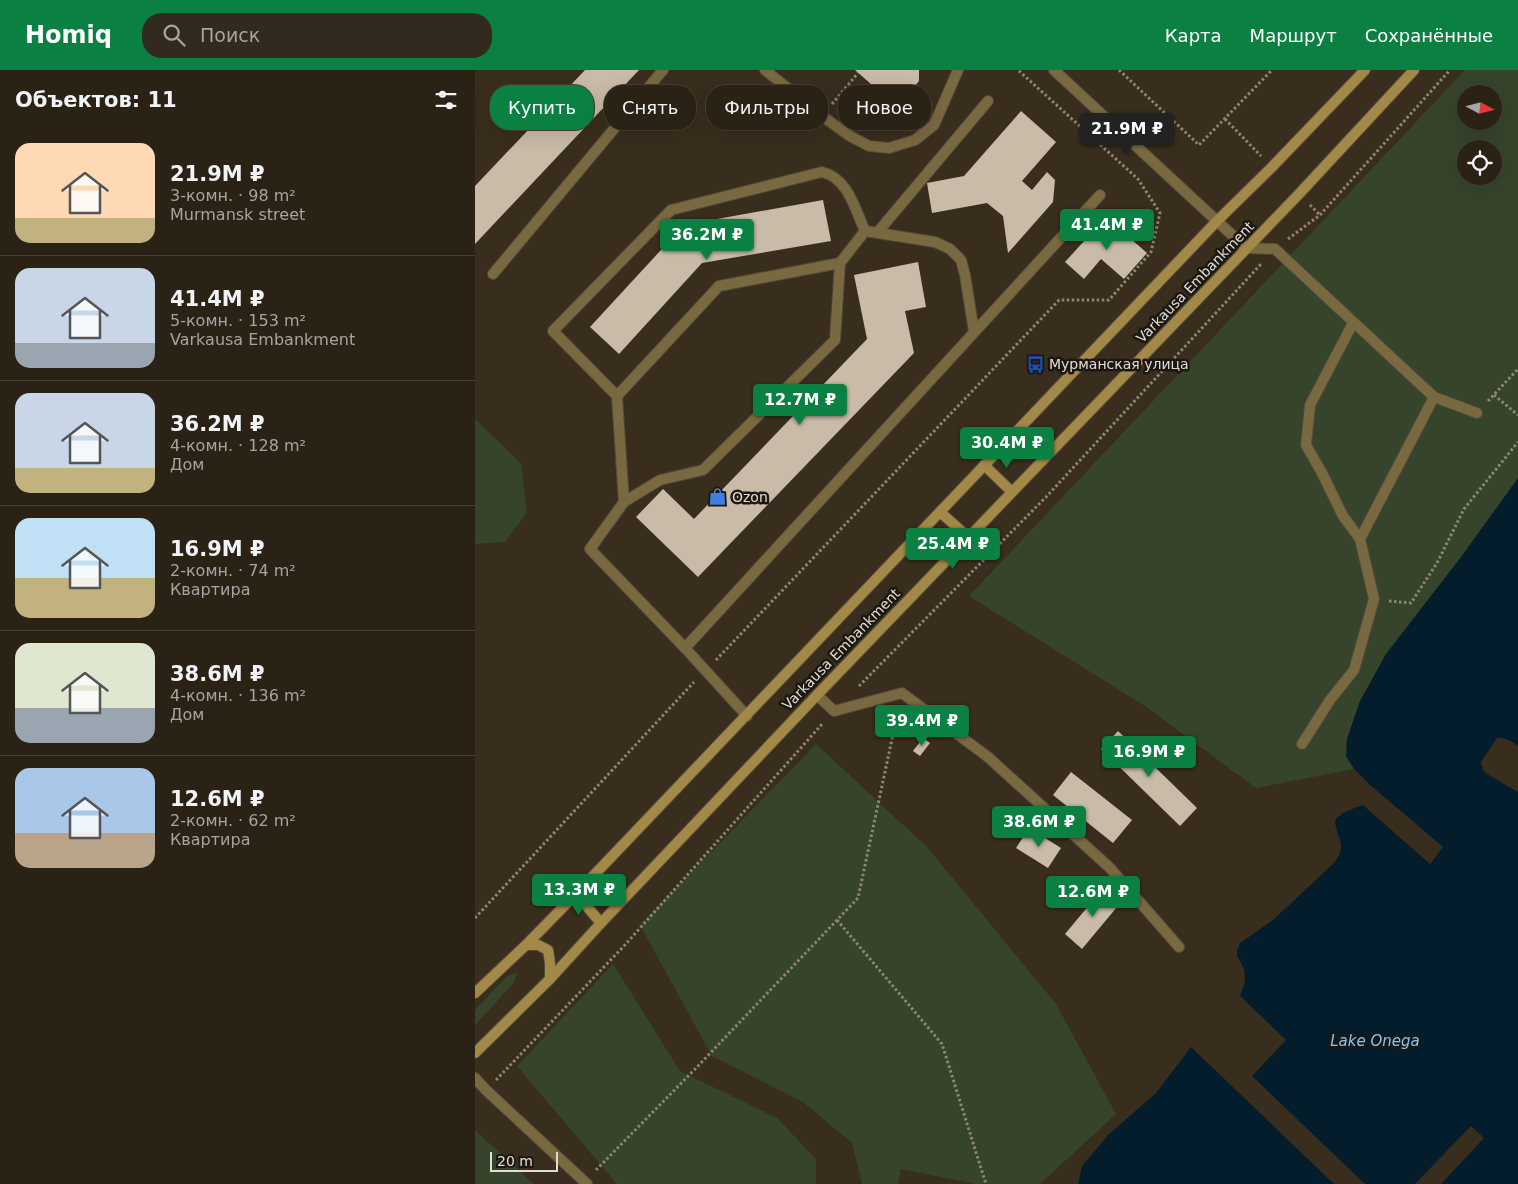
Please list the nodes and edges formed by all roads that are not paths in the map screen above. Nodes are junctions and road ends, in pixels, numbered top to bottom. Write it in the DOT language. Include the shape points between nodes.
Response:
graph roads {
  1 [pos="663,70"];
  2 [pos="765,70"];
  3 [pos="958,70"];
  4 [pos="1054,70"];
  5 [pos="1365,70"];
  6 [pos="1414,70"];
  7 [pos="988,101"];
  8 [pos="1100,195"];
  9 [pos="1217,221"];
  10 [pos="865,231"];
  11 [pos="877,233"];
  12 [pos="1247,248"];
  13 [pos="840,263"];
  14 [pos="493,274"];
  15 [pos="1353,323"];
  16 [pos="974,332"];
  17 [pos="617,396"];
  18 [pos="1434,398"];
  19 [pos="1477,413"];
  20 [pos="984,465"];
  21 [pos="1011,492"];
  22 [pos="624,502"];
  23 [pos="941,512"];
  24 [pos="968,537"];
  25 [pos="1360,539"];
  26 [pos="685,648"];
  27 [pos="817,695"];
  28 [pos="747,716"];
  29 [pos="1302,744"];
  30 [pos="576,894"];
  31 [pos="601,922"];
  32 [pos="526,945"];
  33 [pos="1179,947"];
  34 [pos="549,979"];
  35 [pos="475,993"];
  36 [pos="475,1053"];
  37 [pos="475,1078"];
  38 [pos="585,1183"];
  1 -- 14 [label="street"];
  2 -- 3 [label="street" via="850,136 869,146 889,148 915,140 934,125"];
  4 -- 9 [label="street"];
  5 -- 9 [label="main road, Varkausa Embankment"];
  6 -- 12 [label="main road, Varkausa Embankment"];
  7 -- 11 [label="street"];
  8 -- 16 [label="street"];
  9 -- 12 [label="street"];
  9 -- 20 [label="main road, Varkausa Embankment"];
  10 -- 11 [label="street"];
  10 -- 13 [label="street"];
  10 -- 17 [label="street" via="849,194 837,179 822,172 671,210 553,331"];
  11 -- 16 [label="street" via="935,242 950,249 961,260"];
  12 -- 15 [label="street" via="1275,249"];
  12 -- 21 [label="main road, Varkausa Embankment"];
  13 -- 17 [label="street" via="719,286"];
  13 -- 22 [label="street" via="835,340 703,470 660,480"];
  15 -- 18 [label="street"];
  15 -- 25 [label="street" via="1310,404 1307,446 1343,516"];
  16 -- 26 [label="street"];
  17 -- 22 [label="street"];
  18 -- 19 [label="street"];
  18 -- 25 [label="street"];
  20 -- 21 [label="main road"];
  20 -- 23 [label="main road, Varkausa Embankment"];
  21 -- 24 [label="main road, Varkausa Embankment"];
  22 -- 26 [label="street" via="590,549"];
  23 -- 24 [label="main road"];
  23 -- 28 [label="main road, Varkausa Embankment"];
  24 -- 27 [label="main road, Varkausa Embankment"];
  25 -- 29 [label="street" via="1374,599 1355,670 1330,700"];
  26 -- 28 [label="street"];
  27 -- 31 [label="main road, Varkausa Embankment"];
  27 -- 33 [label="street" via="835,711 902,694 988,758 1109,867"];
  28 -- 30 [label="main road, Varkausa Embankment"];
  30 -- 31 [label="main road"];
  30 -- 32 [label="main road, Varkausa Embankment"];
  31 -- 34 [label="main road, Varkausa Embankment"];
  32 -- 34 [label="main road" via="538,945 548,950"];
  32 -- 35 [label="main road, Varkausa Embankment"];
  34 -- 36 [label="main road, Varkausa Embankment"];
  37 -- 38 [label="street"];
}
